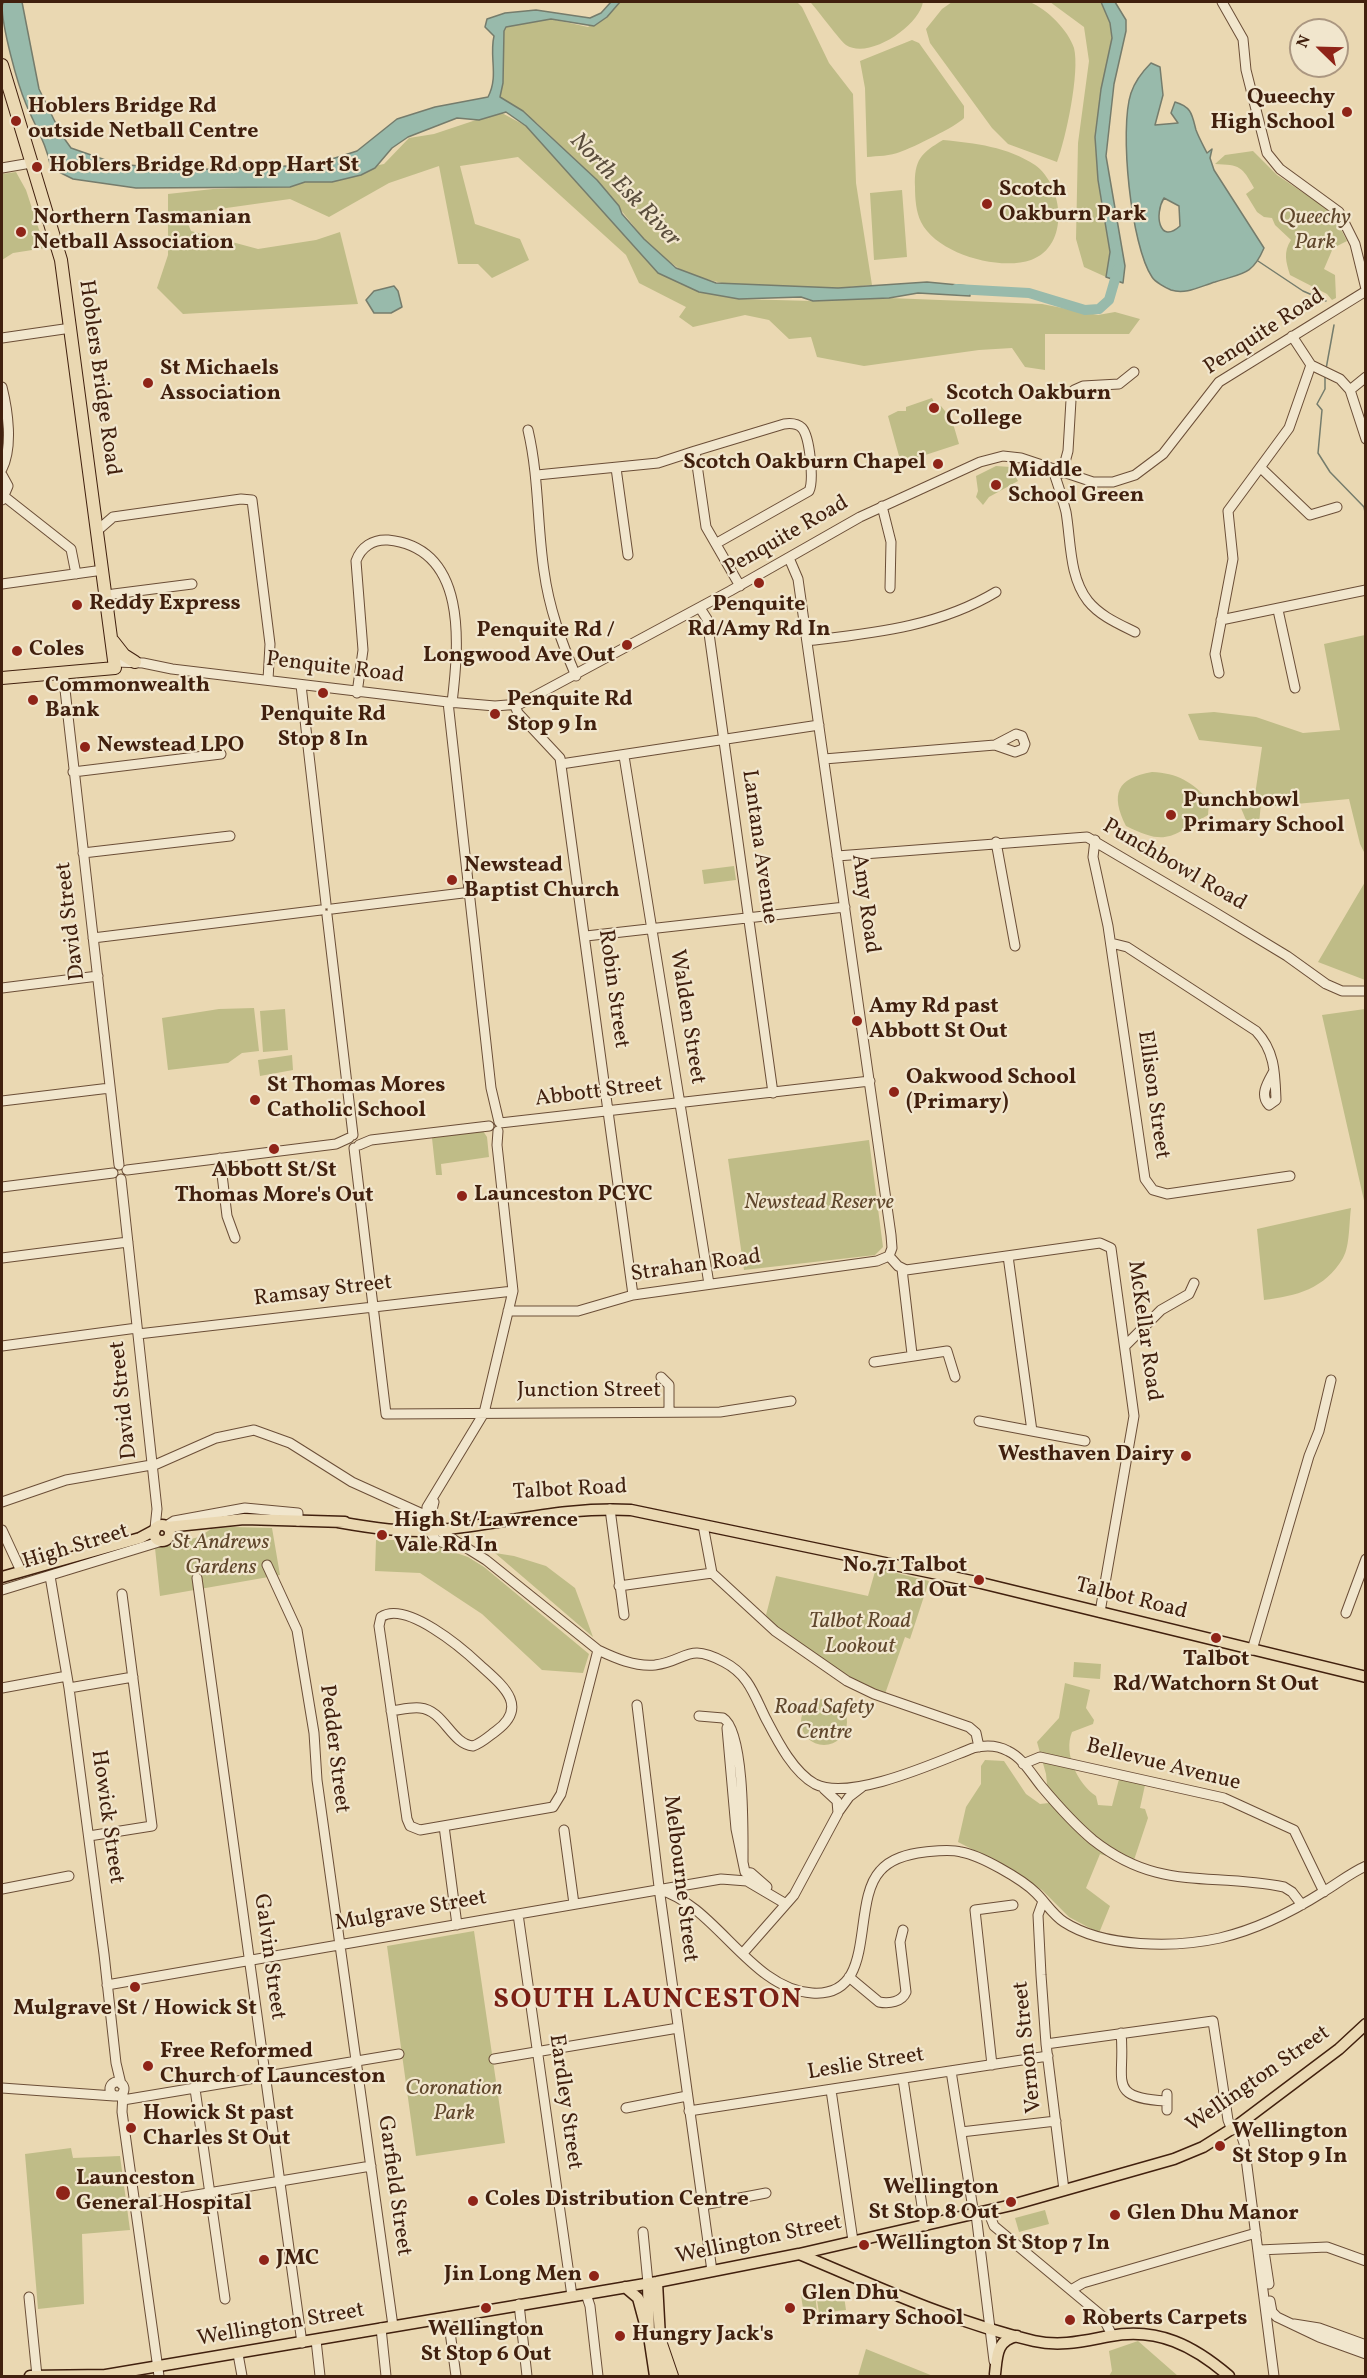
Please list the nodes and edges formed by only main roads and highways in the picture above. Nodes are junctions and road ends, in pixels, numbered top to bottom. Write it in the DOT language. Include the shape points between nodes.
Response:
graph roads {
  1 [pos="2,65"];
  2 [pos="112,640"];
  3 [pos="135,662"];
  4 [pos="2,678"];
  5 [pos="430,1525"];
  6 [pos="886,1563"];
  7 [pos="2,1577"];
  8 [pos="1365,1677"];
  9 [pos="1365,2024"];
  10 [pos="799,2254"];
  11 [pos="653,2282"];
  12 [pos="625,2287"];
  13 [pos="1017,2336"];
  14 [pos="652,2338"];
  15 [pos="158,2372"];
  16 [pos="113,2375"];
  17 [pos="995,2375"];
  18 [pos="30,2376"];
  19 [pos="37,2376"];
  20 [pos="100,2376"];
  21 [pos="655,2376"];
  22 [pos="662,2376"];
  23 [pos="672,2376"];
  24 [pos="1229,2376"];
  1 -- 2 [label="highway, Hoblers Bridge Road" via="60,256"];
  2 -- 3 [label="highway"];
  2 -- 4 [label="highway, Hoblers Bridge Road" via="115,665"];
  5 -- 6 [label="main road, Talbot Road" via="609,1509 645,1512"];
  5 -- 6 [label="main road, Talbot Road" via="543,1510 622,1505 706,1520"];
  5 -- 7 [label="main road, High Street" via="298,1521 276,1515 231,1520 162,1532"];
  6 -- 8 [label="main road, Talbot Road"];
  9 -- 10 [label="main road, Wellington Street" via="1339,2049 1235,2127 1174,2159 975,2215"];
  10 -- 11 [label="main road, Wellington Street"];
  10 -- 13 [label="main road" via="889,2293"];
  11 -- 12 [label="main road, Wellington Street"];
  11 -- 14 [label="main road"];
  12 -- 14 [label="main road" via="638,2298"];
  12 -- 15 [label="main road, Wellington Street" via="238,2354"];
  13 -- 17 [label="main road" via="1000,2346"];
  13 -- 24 [label="main road" via="1064,2344 1146,2333 1174,2339"];
  14 -- 21 [label="main road"];
  14 -- 22 [label="main road"];
  14 -- 23 [label="highway"];
  15 -- 16 [label="main road, Wellington Street"];
  16 -- 19 [label="main road, Wellington Street"];
  16 -- 20 [label="main road, Wellington Street"];
  18 -- 19 [label="main road, Wellington Street"];
}
